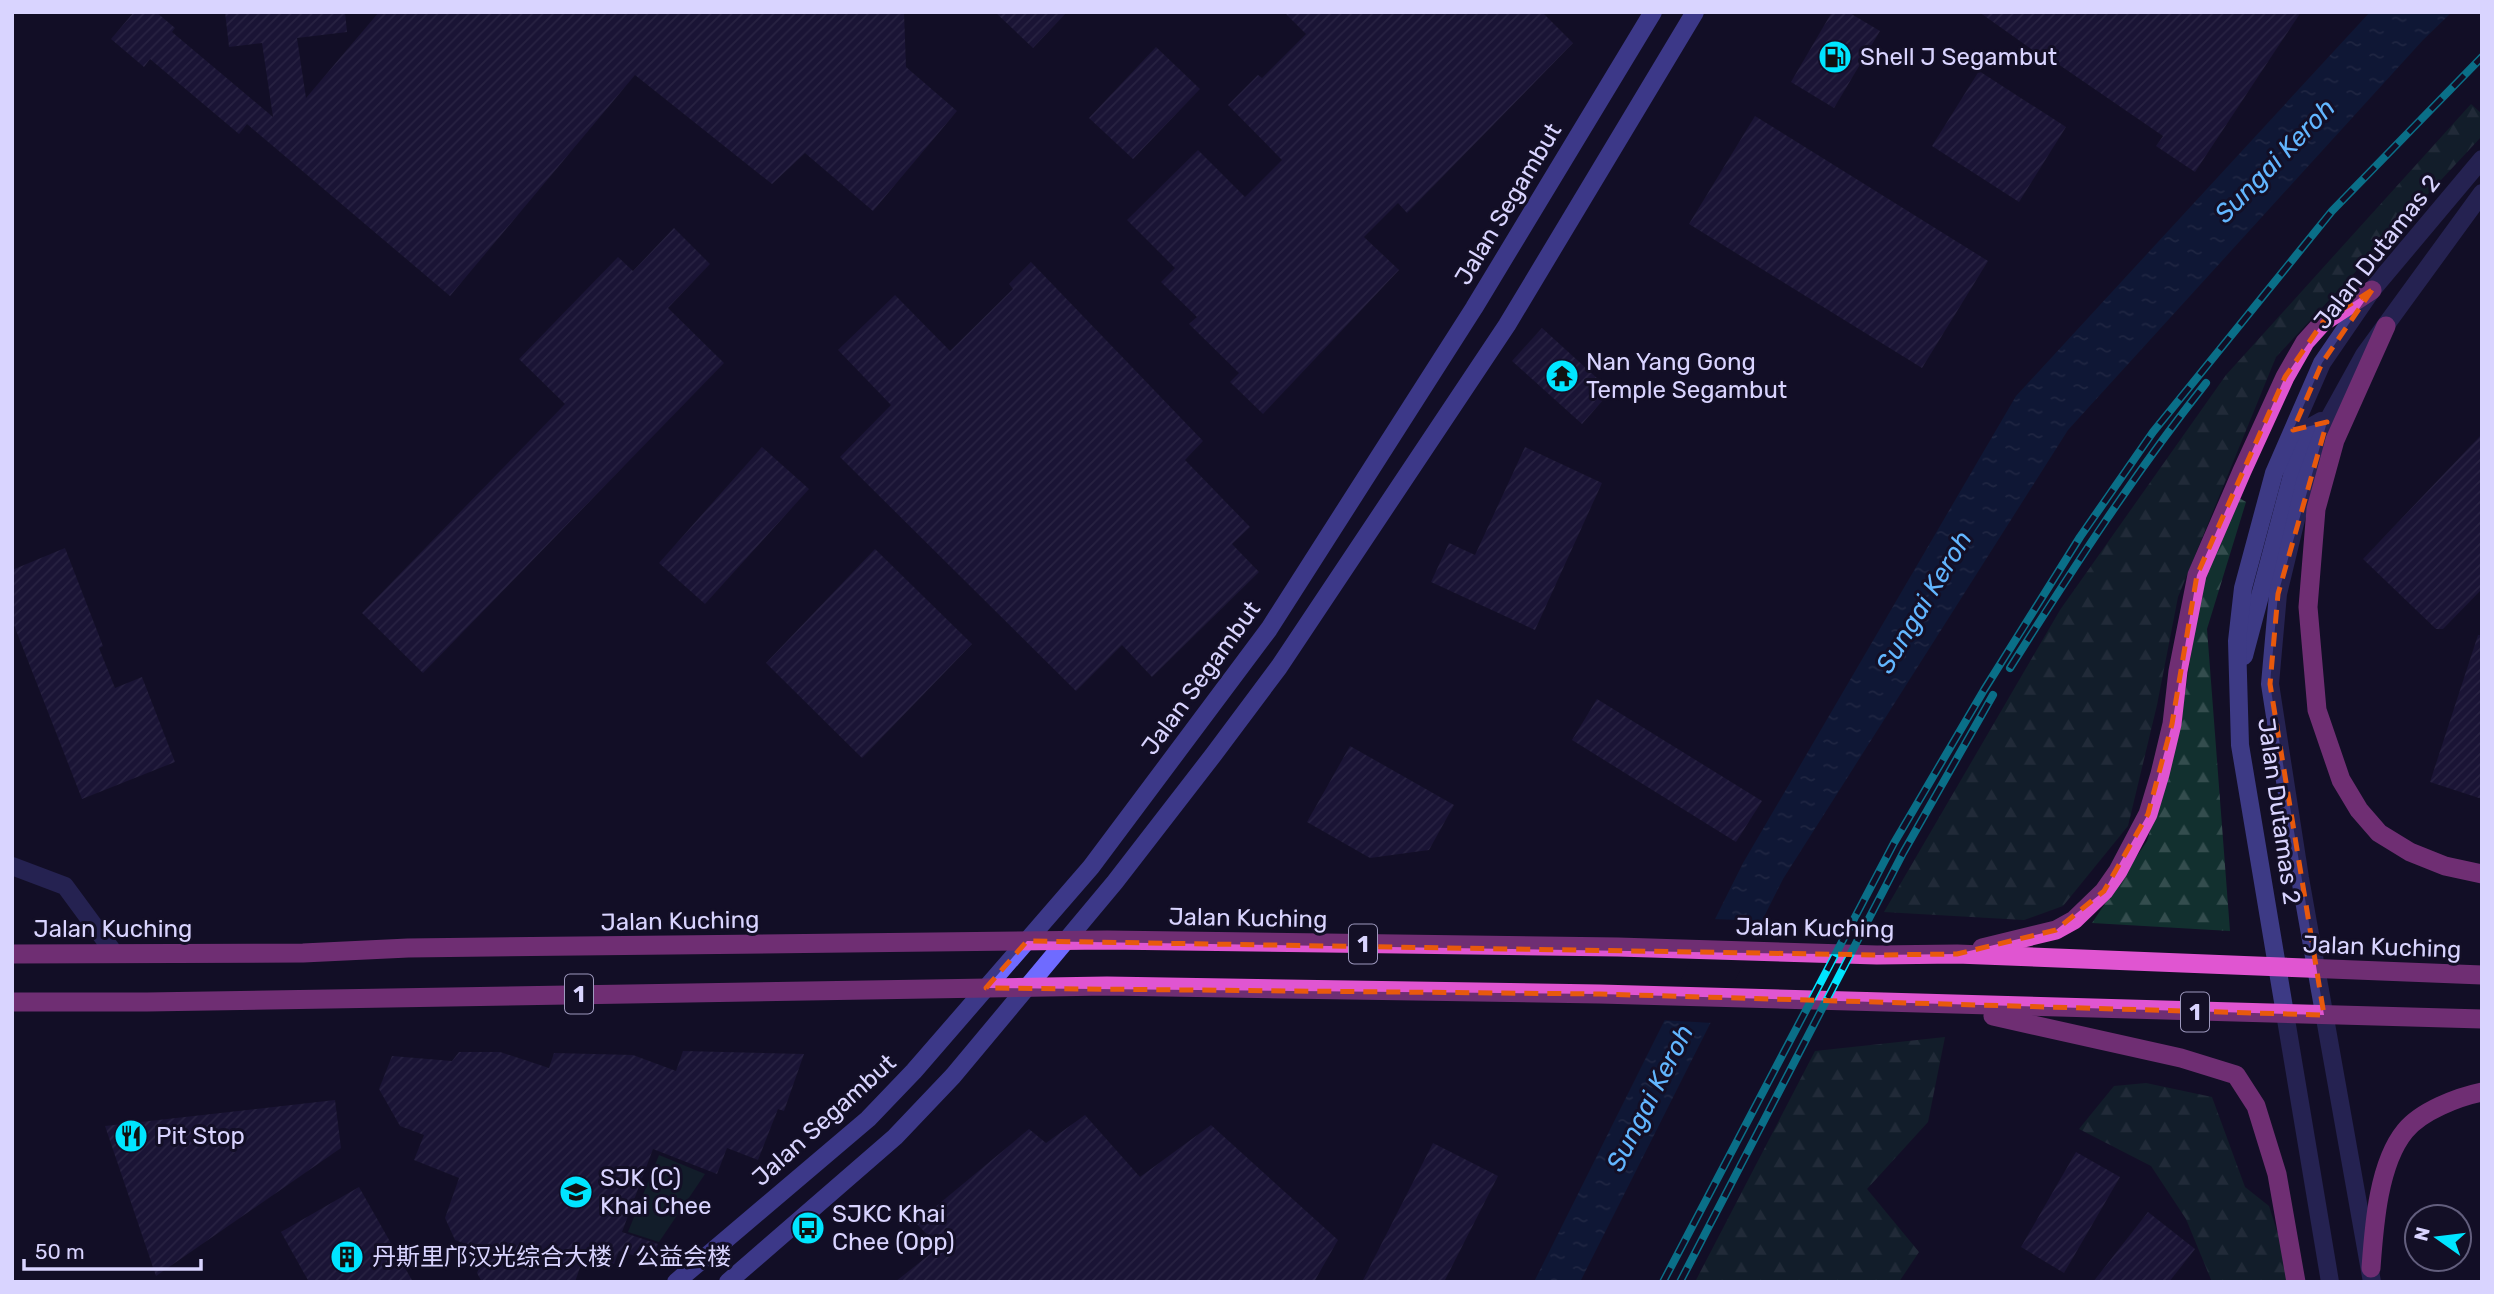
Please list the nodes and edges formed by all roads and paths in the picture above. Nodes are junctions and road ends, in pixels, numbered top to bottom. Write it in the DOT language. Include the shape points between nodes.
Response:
graph roads {
  1 [pos="1653,12"];
  2 [pos="1695,12"];
  3 [pos="2482,159"];
  4 [pos="2482,193"];
  5 [pos="2372,290"];
  6 [pos="2386,326"];
  7 [pos="2331,431"];
  8 [pos="2239,676"];
  9 [pos="12,866"];
  10 [pos="2482,874"];
  11 [pos="12,954"];
  12 [pos="115,954"];
  13 [pos="1957,954"];
  14 [pos="2482,975"];
  15 [pos="12,1002"];
  16 [pos="1939,1005"];
  17 [pos="2482,1019"];
  18 [pos="2482,1092"];
  19 [pos="2371,1275"];
  20 [pos="676,1282"];
  21 [pos="728,1282"];
  22 [pos="2296,1282"];
  23 [pos="2330,1282"];
  1 -- 20 [label="main road, Jalan Segambut" via="1474,308 1269,629 1091,867 869,1119"];
  2 -- 21 [label="main road" via="1507,325 1279,667 1214,754 1115,882 953,1076 895,1137"];
  3 -- 5 [label="street, Jalan Dutamas 2"];
  4 -- 6 [label="street, Jalan Dutamas 2"];
  5 -- 8 [label="street, Jalan Dutamas 2" via="2322,363 2274,473 2243,588 2237,641"];
  5 -- 13 [label="highway" via="2323,321 2305,342 2232,494 2197,575 2172,724 2148,814 2118,872 2088,908 2056,930"];
  6 -- 7 [label="highway"];
  7 -- 8 [label="street" via="2321,421 2312,426 2295,464"];
  7 -- 10 [label="highway" via="2316,509 2308,607 2317,710 2329,749 2341,780 2379,833 2445,866"];
  7 -- 19 [label="street, Jalan Dutamas 2" via="2305,482 2278,594 2270,684"];
  8 -- 23 [label="street, Jalan Dutamas 2" via="2241,745"];
  9 -- 12 [label="street" via="65,886"];
  11 -- 12 [label="highway, Jalan Kuching / 1"];
  12 -- 13 [label="highway, Jalan Kuching / 1" via="1107,940"];
  13 -- 14 [label="highway, Jalan Kuching / 1"];
  15 -- 16 [label="highway, 1" via="1107,986"];
  16 -- 17 [label="highway, 1"];
  16 -- 22 [label="highway" via="2181,1058 2236,1075 2256,1106 2277,1174"];
  18 -- 19 [label="highway" via="2447,1102 2406,1129 2384,1179 2374,1219"];
}
